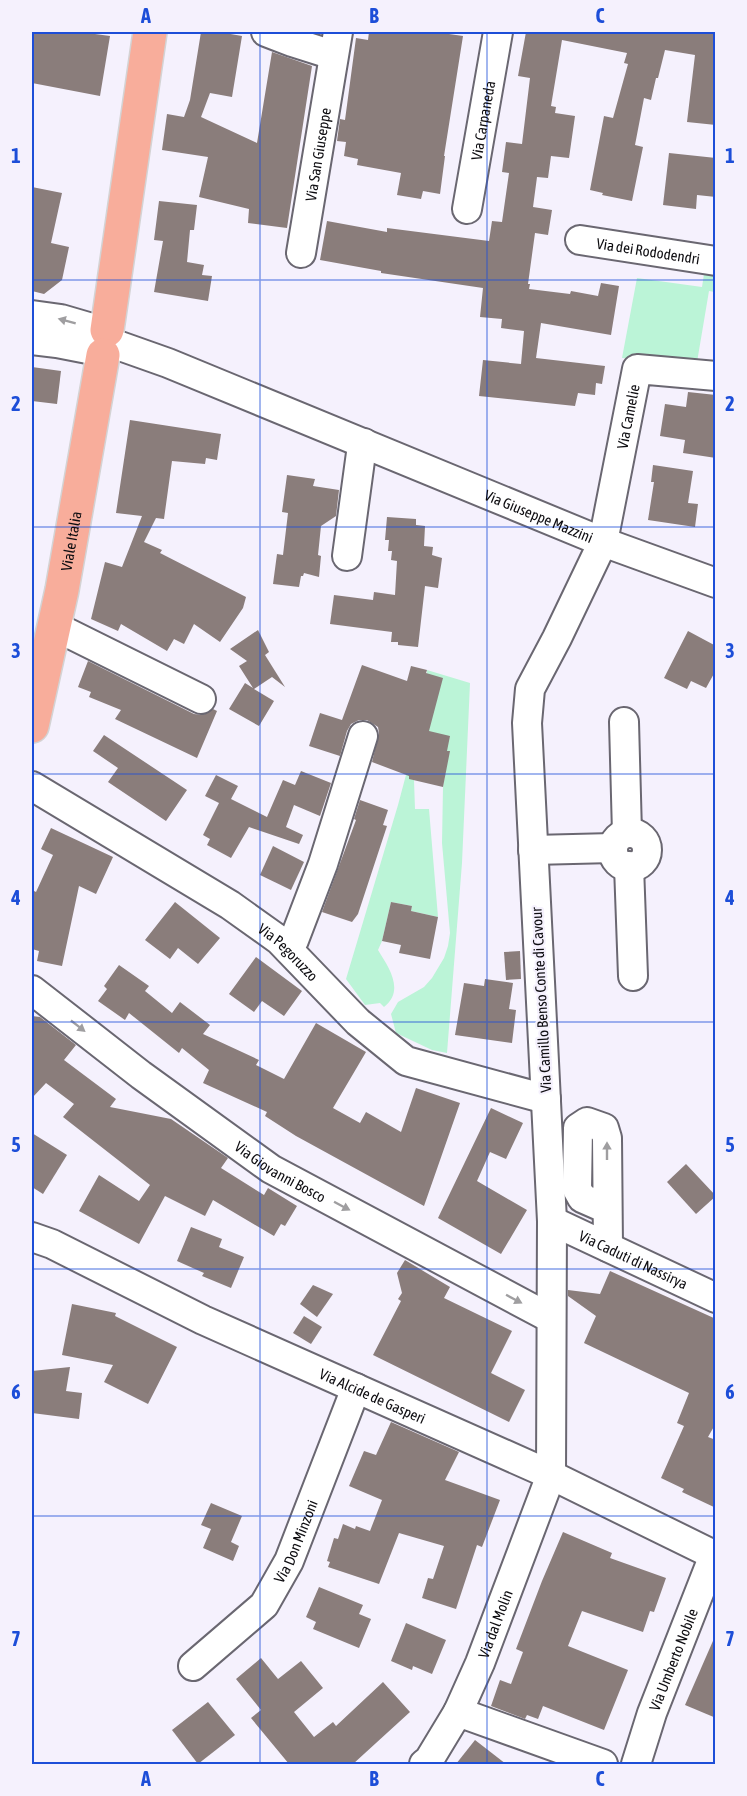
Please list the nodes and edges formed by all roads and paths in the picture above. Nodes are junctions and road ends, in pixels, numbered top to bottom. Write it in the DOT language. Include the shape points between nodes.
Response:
graph roads {
  1 [pos="150,32"];
  2 [pos="266,32"];
  3 [pos="498,32"];
  4 [pos="335,43"];
  5 [pos="467,209"];
  6 [pos="580,240"];
  7 [pos="301,253"];
  8 [pos="716,261"];
  9 [pos="32,315"];
  10 [pos="32,340"];
  11 [pos="106,343"];
  12 [pos="716,376"];
  13 [pos="364,443"];
  14 [pos="603,542"];
  15 [pos="347,556"];
  16 [pos="716,583"];
  17 [pos="54,626"];
  18 [pos="201,699"];
  19 [pos="624,722"];
  20 [pos="32,726"];
  21 [pos="363,736"];
  22 [pos="32,786"];
  23 [pos="623,849"];
  24 [pos="533,850"];
  25 [pos="289,950"];
  26 [pos="633,976"];
  27 [pos="32,990"];
  28 [pos="546,1099"];
  29 [pos="607,1209"];
  30 [pos="552,1221"];
  31 [pos="32,1237"];
  32 [pos="608,1247"];
  33 [pos="716,1298"];
  34 [pos="550,1318"];
  35 [pos="356,1388"];
  36 [pos="551,1475"];
  37 [pos="715,1555"];
  38 [pos="193,1666"];
  39 [pos="458,1712"];
  40 [pos="426,1762"];
  41 [pos="603,1764"];
  42 [pos="636,1764"];
  1 -- 11 [label="main road, Viale Italia"];
  2 -- 4 [label="street, Via San Giuseppe" via="292,42"];
  3 -- 5 [label="street, Via Carpaneda"];
  4 -- 7 [label="street, Via San Giuseppe"];
  6 -- 8 [label="street, Via dei Rododendri"];
  11 -- 9 [label="street, one-way" via="61,319"];
  10 -- 11 [label="street"];
  11 -- 13 [label="street, Via Giuseppe Mazzini" via="168,363"];
  11 -- 17 [label="main road, Viale Italia"];
  12 -- 14 [label="street, Via Camelie" via="637,369"];
  13 -- 14 [label="street, Via Giuseppe Mazzini"];
  13 -- 15 [label="street"];
  14 -- 16 [label="street, Via Giuseppe Mazzini"];
  14 -- 24 [label="street, Via Camillo Benso Conte di Cavour" via="530,689 527,723"];
  17 -- 18 [label="street"];
  17 -- 20 [label="main road, Viale Italia"];
  19 -- 23 [label="street"];
  21 -- 25 [label="street" via="323,864"];
  22 -- 25 [label="street, Via Pegoruzzo" via="230,905"];
  23 -- 24 [label="street"];
  23 -- 26 [label="street"];
  24 -- 28 [label="street, Via Camillo Benso Conte di Cavour"];
  25 -- 28 [label="street, Via Pegoruzzo" via="358,1022 405,1061"];
  27 -- 34 [label="street, Via Giovanni Bosco, one-way" via="271,1169"];
  28 -- 30 [label="street, Via Camillo Benso Conte di Cavour"];
  29 -- 32 [label="street"];
  30 -- 32 [label="street, Via Caduti di Nassirya"];
  30 -- 34 [label="street, Via Camillo Benso Conte di Cavour"];
  31 -- 35 [label="street, Via Alcide de Gasperi"];
  32 -- 33 [label="street, Via Caduti di Nassirya"];
  34 -- 36 [label="street, Via Camillo Benso Conte di Cavour"];
  35 -- 36 [label="street, Via Alcide de Gasperi"];
  35 -- 38 [label="street, Via Don Minzoni" via="289,1561 264,1605"];
  36 -- 37 [label="street, Via Alcide de Gasperi"];
  36 -- 39 [label="street, Via dal Molin"];
  37 -- 42 [label="street, Via Umberto Nobile" via="652,1713"];
  39 -- 40 [label="street, Via dal Molin"];
  39 -- 41 [label="street"];
}
